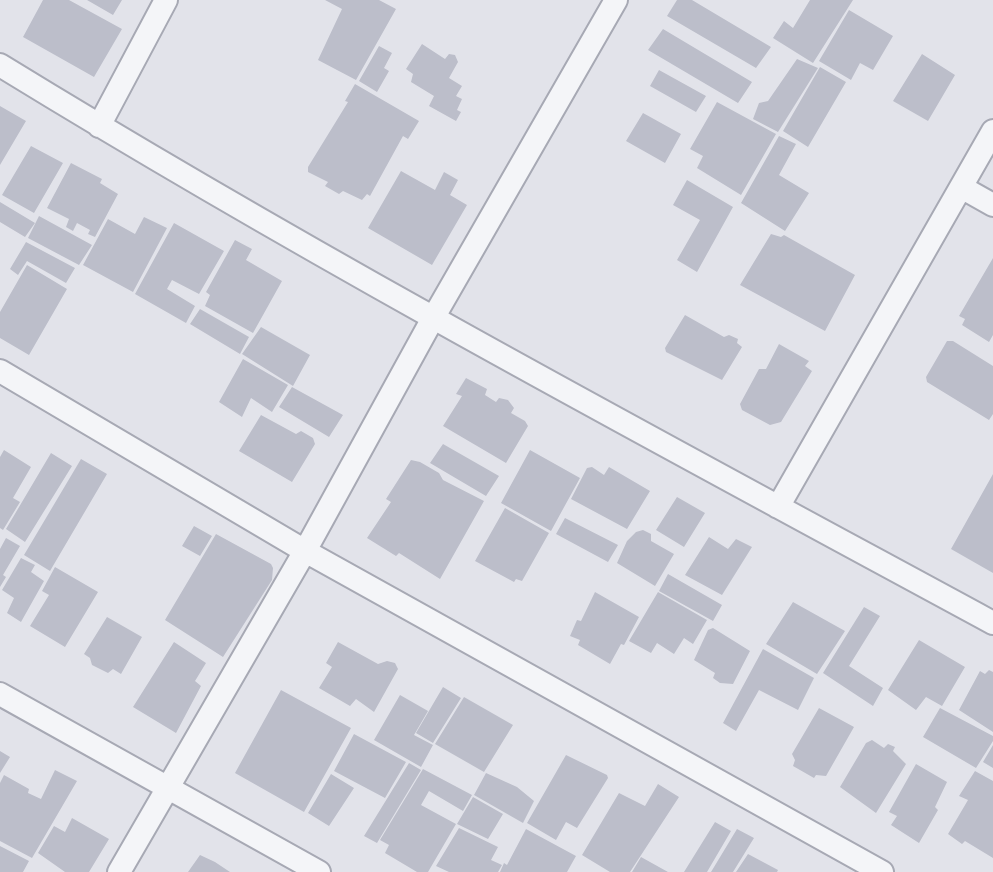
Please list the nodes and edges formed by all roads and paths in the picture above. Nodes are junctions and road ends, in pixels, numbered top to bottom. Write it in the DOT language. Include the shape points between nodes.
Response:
graph roads {
  1 [pos="166,0"];
  2 [pos="616,0"];
  3 [pos="0,65"];
  4 [pos="99,126"];
  5 [pos="993,131"];
  6 [pos="961,187"];
  7 [pos="993,205"];
  8 [pos="432,320"];
  9 [pos="0,371"];
  10 [pos="778,507"];
  11 [pos="305,551"];
  12 [pos="993,623"];
  13 [pos="0,694"];
  14 [pos="166,789"];
  15 [pos="119,872"];
  16 [pos="319,872"];
  17 [pos="882,872"];
  1 -- 4 [label="street"];
  2 -- 8 [label="street"];
  3 -- 4 [label="street"];
  4 -- 8 [label="street"];
  5 -- 6 [label="street"];
  6 -- 7 [label="street"];
  6 -- 10 [label="street"];
  8 -- 10 [label="street"];
  8 -- 11 [label="street"];
  9 -- 11 [label="street"];
  10 -- 12 [label="street"];
  11 -- 14 [label="street"];
  11 -- 17 [label="street"];
  13 -- 14 [label="street"];
  14 -- 15 [label="street"];
  14 -- 16 [label="street"];
}
